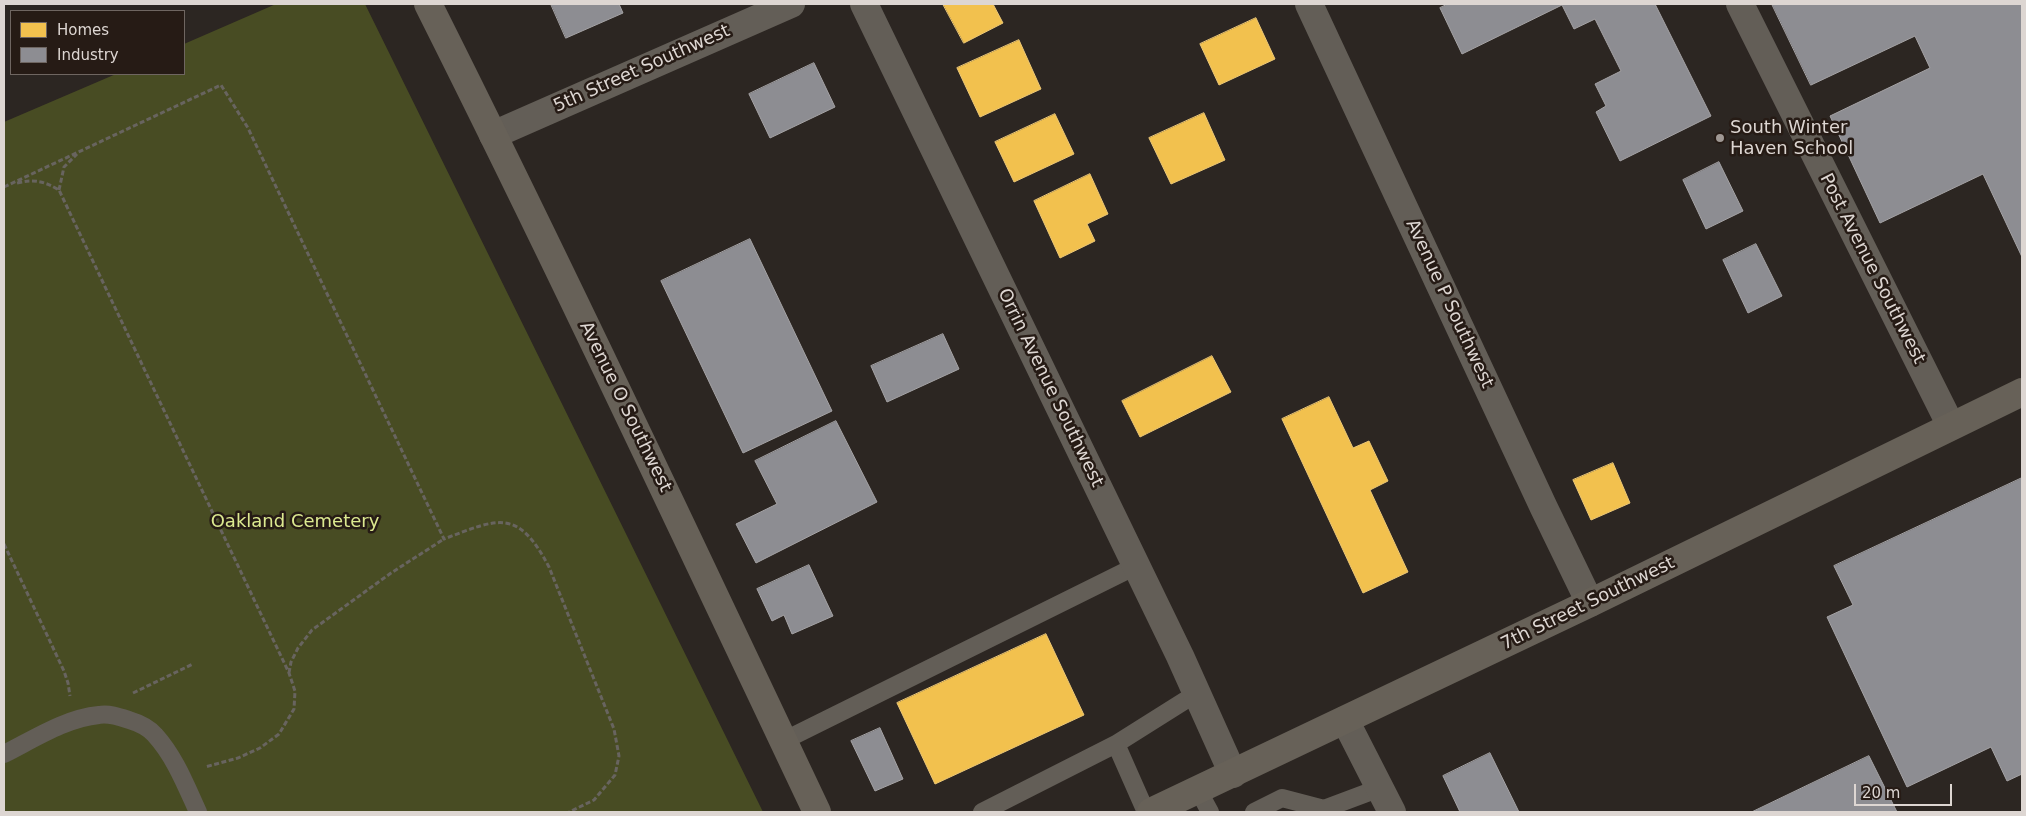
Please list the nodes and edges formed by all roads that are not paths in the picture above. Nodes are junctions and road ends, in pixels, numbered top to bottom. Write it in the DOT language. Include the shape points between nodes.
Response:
graph roads {
  1 [pos="428,4"];
  2 [pos="791,4"];
  3 [pos="864,4"];
  4 [pos="1309,4"];
  5 [pos="1740,4"];
  6 [pos="494,135"];
  7 [pos="2022,392"];
  8 [pos="1952,426"];
  9 [pos="1136,566"];
  10 [pos="1590,603"];
  11 [pos="1196,692"];
  12 [pos="1345,720"];
  13 [pos="783,741"];
  14 [pos="1116,744"];
  15 [pos="4,754"];
  16 [pos="1233,774"];
  17 [pos="1380,788"];
  18 [pos="1204,801"];
  19 [pos="1339,808"];
  20 [pos="198,812"];
  21 [pos="817,812"];
  22 [pos="982,812"];
  23 [pos="1146,812"];
  24 [pos="1151,812"];
  25 [pos="1254,812"];
  26 [pos="1392,812"];
  1 -- 6 [label="street, Avenue O Southwest"];
  2 -- 6 [label="street, 5th Street Southwest"];
  3 -- 9 [label="street, Orrin Avenue Southwest"];
  4 -- 10 [label="street, Avenue P Southwest"];
  5 -- 8 [label="street, Post Avenue Southwest"];
  6 -- 13 [label="street, Avenue O Southwest"];
  7 -- 8 [label="street, 7th Street Southwest"];
  8 -- 10 [label="street, 7th Street Southwest"];
  9 -- 11 [label="street, Orrin Avenue Southwest"];
  9 -- 13 [label="lane"];
  10 -- 12 [label="street, 7th Street Southwest"];
  11 -- 14 [label="lane"];
  11 -- 16 [label="street, Orrin Avenue Southwest"];
  12 -- 16 [label="street, 7th Street Southwest"];
  12 -- 17 [label="street"];
  13 -- 21 [label="street, Avenue O Southwest"];
  14 -- 22 [label="lane"];
  14 -- 23 [label="lane"];
  15 -- 20 [label="lane" via="84,717 101,714 138,722 165,748"];
  16 -- 18 [label="street, 7th Street Southwest"];
  17 -- 19 [label="lane"];
  17 -- 26 [label="street"];
  18 -- 24 [label="street, 7th Street Southwest"];
  19 -- 25 [label="lane" via="1324,809 1282,798"];
}
